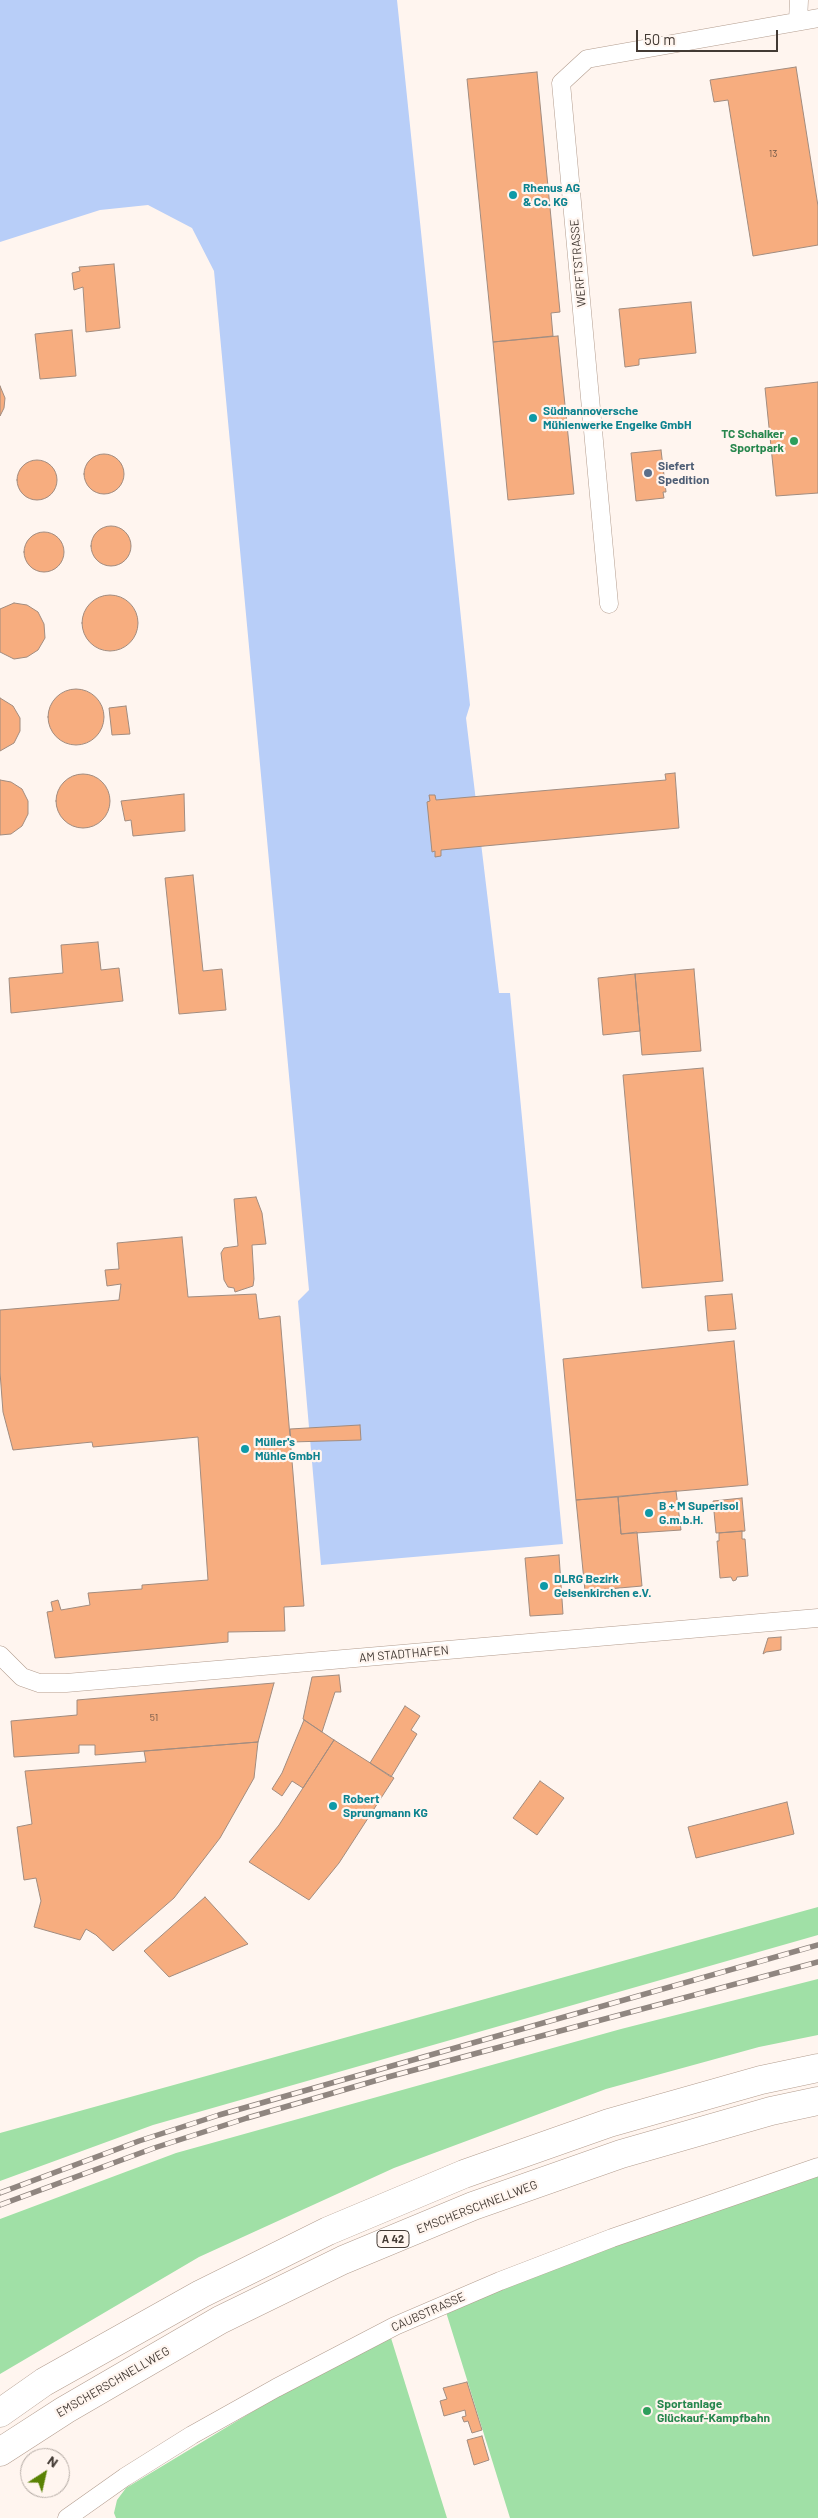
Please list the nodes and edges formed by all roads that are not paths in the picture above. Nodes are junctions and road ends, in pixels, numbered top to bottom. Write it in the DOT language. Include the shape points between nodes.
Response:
graph roads {
  1 [pos="799,0"];
  2 [pos="818,18"];
  3 [pos="798,20"];
  4 [pos="609,604"];
  5 [pos="818,1618"];
  6 [pos="0,1655"];
  7 [pos="818,2068"];
  8 [pos="818,2101"];
  9 [pos="818,2167"];
  10 [pos="0,2412"];
  11 [pos="0,2452"];
  12 [pos="87,2513"];
  13 [pos="68,2518"];
  1 -- 3 [label="street"];
  2 -- 3 [label="street, WERFTSTRASSE"];
  3 -- 4 [label="street, WERFTSTRASSE" via="586,59 561,83"];
  5 -- 6 [label="street, AM STADTHAFEN" via="66,1684 39,1683 22,1677"];
  7 -- 10 [label="highway, A 42" via="761,2080 610,2122 464,2174 328,2231 201,2294 44,2382"];
  8 -- 11 [label="highway, EMSCHERSCHNELLWEG / A 42" via="621,2154 473,2206 343,2260 220,2320 64,2410"];
  9 -- 12 [label="street, CAUBSTRASSE" via="612,2238 395,2326 192,2435 125,2477"];
  12 -- 13 [label="street, CAUBSTRASSE"];
}
